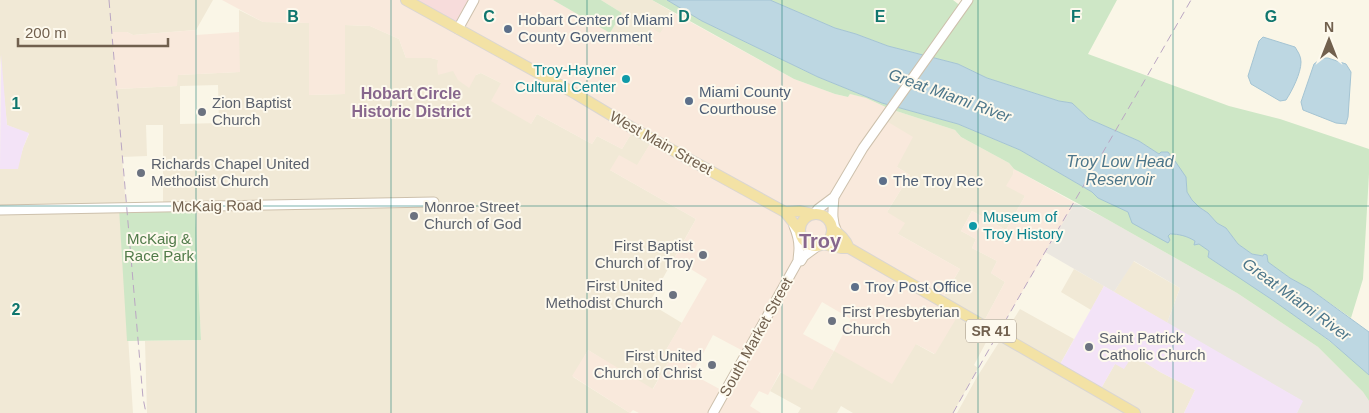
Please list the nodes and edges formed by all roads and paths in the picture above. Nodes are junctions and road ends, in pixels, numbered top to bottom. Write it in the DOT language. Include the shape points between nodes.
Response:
graph roads {
  1 [pos="406,0"];
  2 [pos="474,0"];
  3 [pos="968,0"];
  4 [pos="458,29"];
  5 [pos="834,197"];
  6 [pos="434,202"];
  7 [pos="0,210"];
  8 [pos="813,212"];
  9 [pos="788,215"];
  10 [pos="833,225"];
  11 [pos="801,232"];
  12 [pos="799,245"];
  13 [pos="821,245"];
  14 [pos="848,248"];
  15 [pos="798,262"];
  16 [pos="713,413"];
  17 [pos="1135,413"];
  1 -- 4 [label="main road, West Main Street"];
  2 -- 4 [label="main road"];
  3 -- 5 [label="main road" via="863,148"];
  4 -- 9 [label="main road, West Main Street"];
  5 -- 8 [label="main road"];
  5 -- 10 [label="main road"];
  6 -- 7 [label="main road, McKaig Road"];
  8 -- 9 [label="main road"];
  8 -- 10 [label="main road" via="824,216"];
  8 -- 11 [label="main road" via="802,222"];
  9 -- 11 [label="main road"];
  9 -- 12 [label="main road"];
  10 -- 13 [label="main road" via="830,238"];
  10 -- 14 [label="main road"];
  11 -- 12 [label="main road"];
  11 -- 13 [label="main road" via="804,240"];
  12 -- 15 [label="main road"];
  13 -- 14 [label="main road"];
  13 -- 15 [label="main road"];
  14 -- 17 [label="main road, SR 41"];
  15 -- 16 [label="main road, South Market Street"];
}
